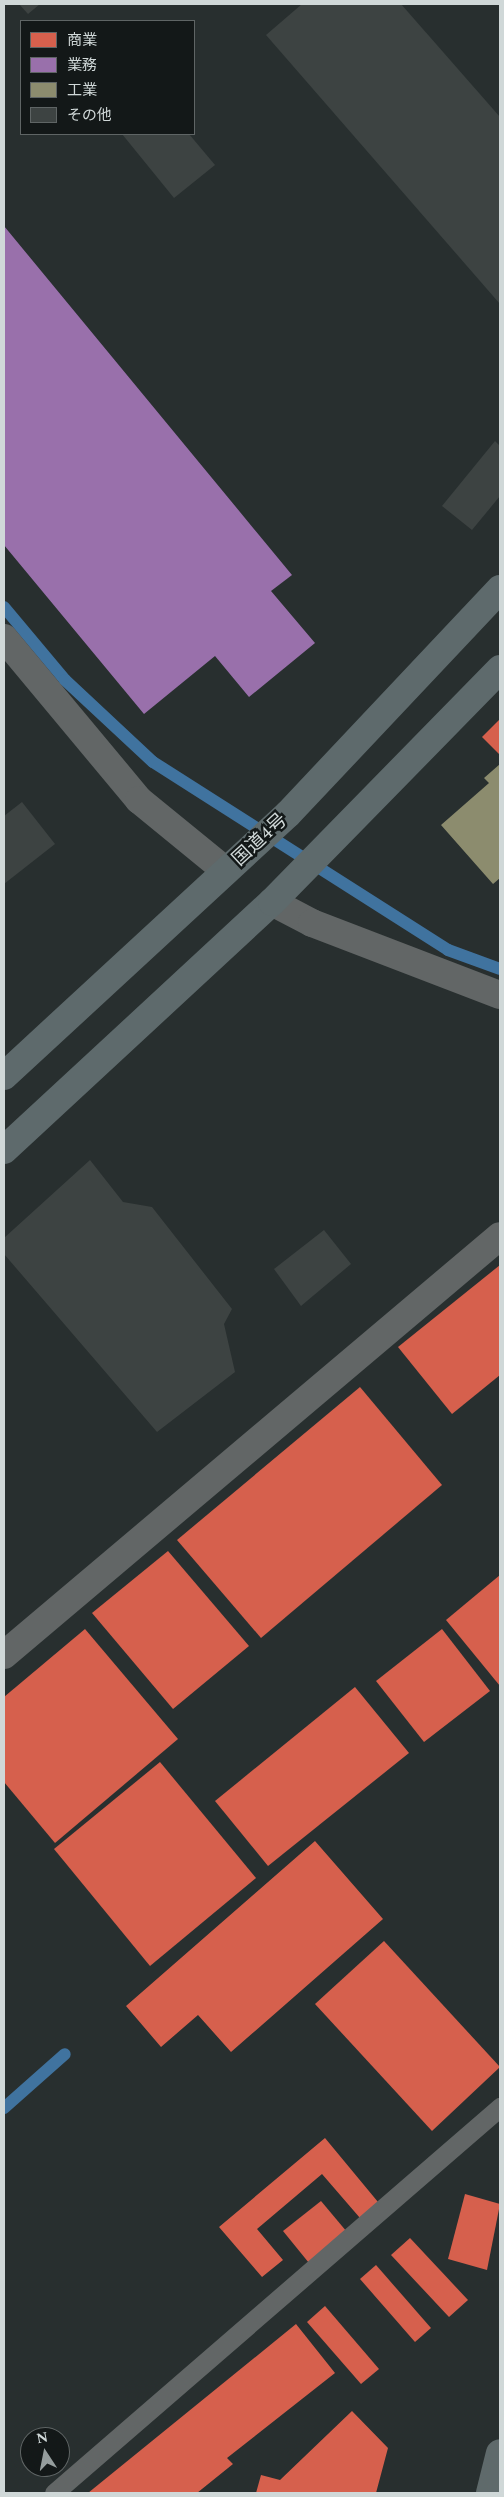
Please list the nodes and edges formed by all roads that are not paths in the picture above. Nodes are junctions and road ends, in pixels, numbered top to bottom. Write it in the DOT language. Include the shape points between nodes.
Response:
graph roads {
  1 [pos="500,589"];
  2 [pos="4,638"];
  3 [pos="500,669"];
  4 [pos="226,871"];
  5 [pos="281,893"];
  6 [pos="500,995"];
  7 [pos="4,1076"];
  8 [pos="4,1150"];
  9 [pos="500,1236"];
  10 [pos="4,1655"];
  11 [pos="500,2107"];
  12 [pos="500,2453"];
  13 [pos="54,2493"];
  14 [pos="490,2493"];
  1 -- 4 [label="highway, 国道4号" via="288,814"];
  2 -- 4 [label="street" via="139,800"];
  3 -- 5 [label="highway"];
  4 -- 7 [label="highway, 国道4号"];
  5 -- 6 [label="street" via="312,923"];
  5 -- 8 [label="highway"];
  9 -- 10 [label="street"];
  11 -- 13 [label="lane"];
  12 -- 14 [label="main road"];
}
